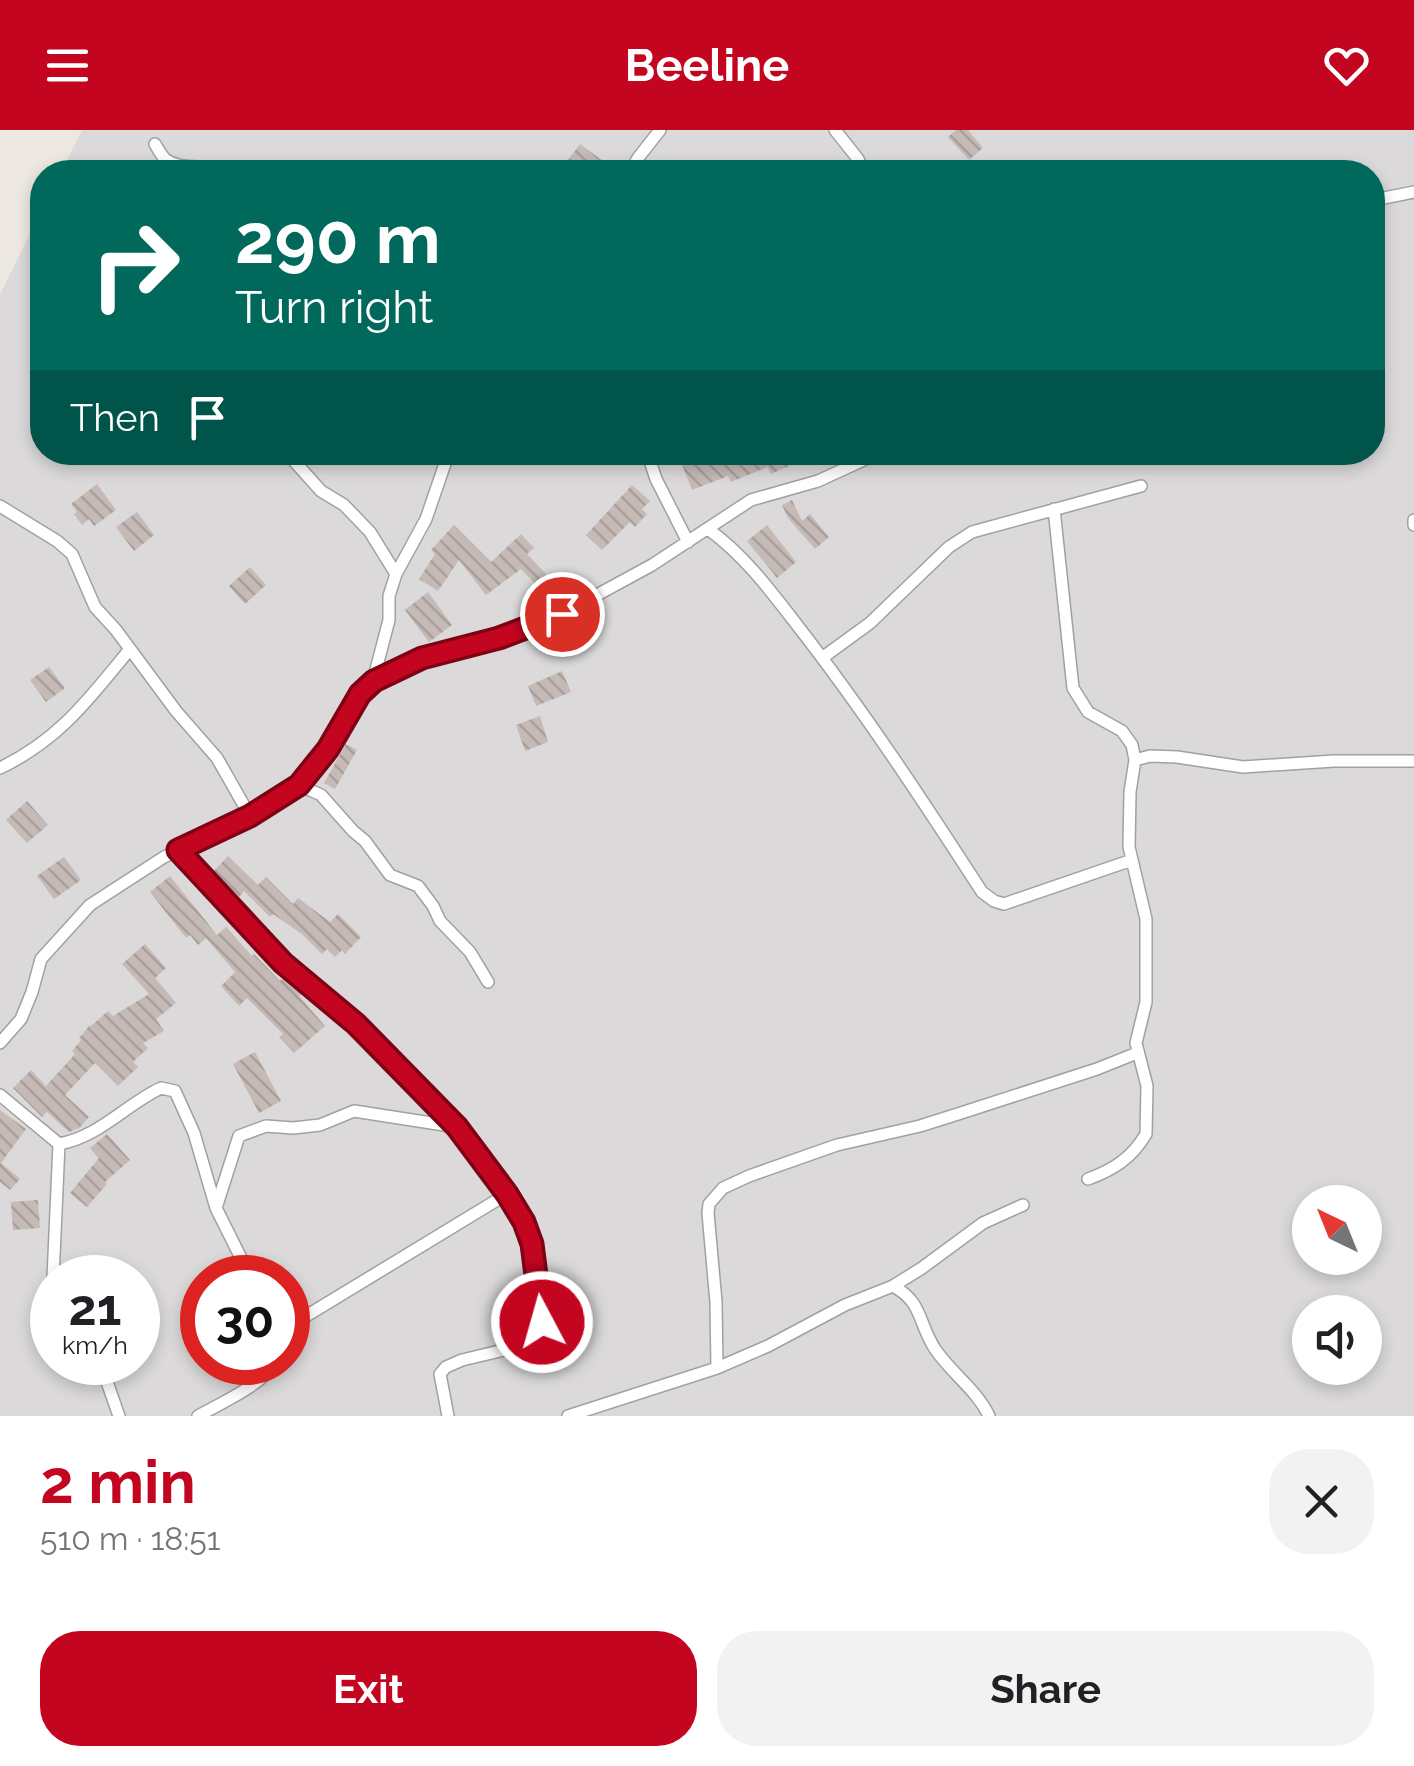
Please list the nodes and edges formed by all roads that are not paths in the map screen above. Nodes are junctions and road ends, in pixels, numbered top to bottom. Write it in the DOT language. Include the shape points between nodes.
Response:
graph roads {
  1 [pos="660,130"];
  2 [pos="835,130"];
  3 [pos="154,144"];
  4 [pos="168,160"];
  5 [pos="637,160"];
  6 [pos="859,160"];
  7 [pos="1414,192"];
  8 [pos="1385,198"];
  9 [pos="298,465"];
  10 [pos="444,465"];
  11 [pos="651,465"];
  12 [pos="853,465"];
  13 [pos="1141,486"];
  14 [pos="0,506"];
  15 [pos="1054,509"];
  16 [pos="708,529"];
  17 [pos="688,542"];
  18 [pos="396,574"];
  19 [pos="130,649"];
  20 [pos="822,658"];
  21 [pos="374,681"];
  22 [pos="1135,760"];
  23 [pos="1414,761"];
  24 [pos="0,768"];
  25 [pos="299,785"];
  26 [pos="250,816"];
  27 [pos="178,850"];
  28 [pos="1132,860"];
  29 [pos="488,982"];
  30 [pos="0,1043"];
  31 [pos="1137,1052"];
  32 [pos="0,1094"];
  33 [pos="457,1127"];
  34 [pos="59,1144"];
  35 [pos="1088,1179"];
  36 [pos="507,1194"];
  37 [pos="1023,1205"];
  38 [pos="216,1208"];
  39 [pos="54,1255"];
  40 [pos="240,1255"];
  41 [pos="893,1286"];
  42 [pos="310,1314"];
  43 [pos="717,1368"];
  44 [pos="108,1385"];
  45 [pos="249,1385"];
  46 [pos="596,1412"];
  47 [pos="119,1416"];
  48 [pos="198,1416"];
  49 [pos="448,1416"];
  50 [pos="568,1416"];
  51 [pos="989,1416"];
  1 -- 5 [label="street"];
  2 -- 6 [label="street"];
  3 -- 4 [label="street"];
  7 -- 8 [label="street"];
  9 -- 18 [label="street" via="370,532"];
  10 -- 18 [label="street"];
  11 -- 17 [label="street"];
  12 -- 16 [label="street" via="751,500"];
  13 -- 15 [label="street"];
  14 -- 19 [label="street" via="72,554 96,607"];
  15 -- 20 [label="street" via="958,540 881,614"];
  15 -- 22 [label="street" via="1073,688 1088,712 1122,731"];
  16 -- 17 [label="street"];
  16 -- 20 [label="street" via="752,568"];
  17 -- 21 [label="street" via="562,614 422,658"];
  18 -- 21 [label="street"];
  19 -- 24 [label="street" via="52,738"];
  19 -- 26 [label="street" via="217,758"];
  20 -- 28 [label="street" via="994,901 1032,896"];
  21 -- 25 [label="street"];
  22 -- 23 [label="street" via="1177,757 1243,768"];
  22 -- 28 [label="street"];
  25 -- 26 [label="street"];
  25 -- 29 [label="street" via="320,794 390,874 418,886"];
  26 -- 27 [label="street"];
  27 -- 30 [label="street" via="90,905 42,959 20,1019"];
  27 -- 33 [label="street" via="283,963 356,1024"];
  28 -- 31 [label="street" via="1146,919 1146,1002"];
  31 -- 35 [label="street" via="1146,1086 1146,1134 1120,1164"];
  31 -- 43 [label="street" via="934,1122 837,1145 723,1188 708,1213"];
  32 -- 34 [label="street"];
  33 -- 36 [label="street"];
  33 -- 38 [label="street" via="354,1111 320,1125 253,1129 239,1136"];
  34 -- 38 [label="street" via="78,1140 160,1088 175,1091"];
  34 -- 39 [label="street"];
  36 -- 42 [label="street"];
  36 -- 49 [label="street" via="532,1244 542,1330 529,1344 446,1367 440,1374"];
  37 -- 41 [label="street" via="983,1223"];
  38 -- 40 [label="street"];
  41 -- 43 [label="street"];
  41 -- 51 [label="street" via="909,1295 936,1351"];
  43 -- 46 [label="street"];
  44 -- 47 [label="street"];
  45 -- 48 [label="street"];
  46 -- 50 [label="street"];
}
